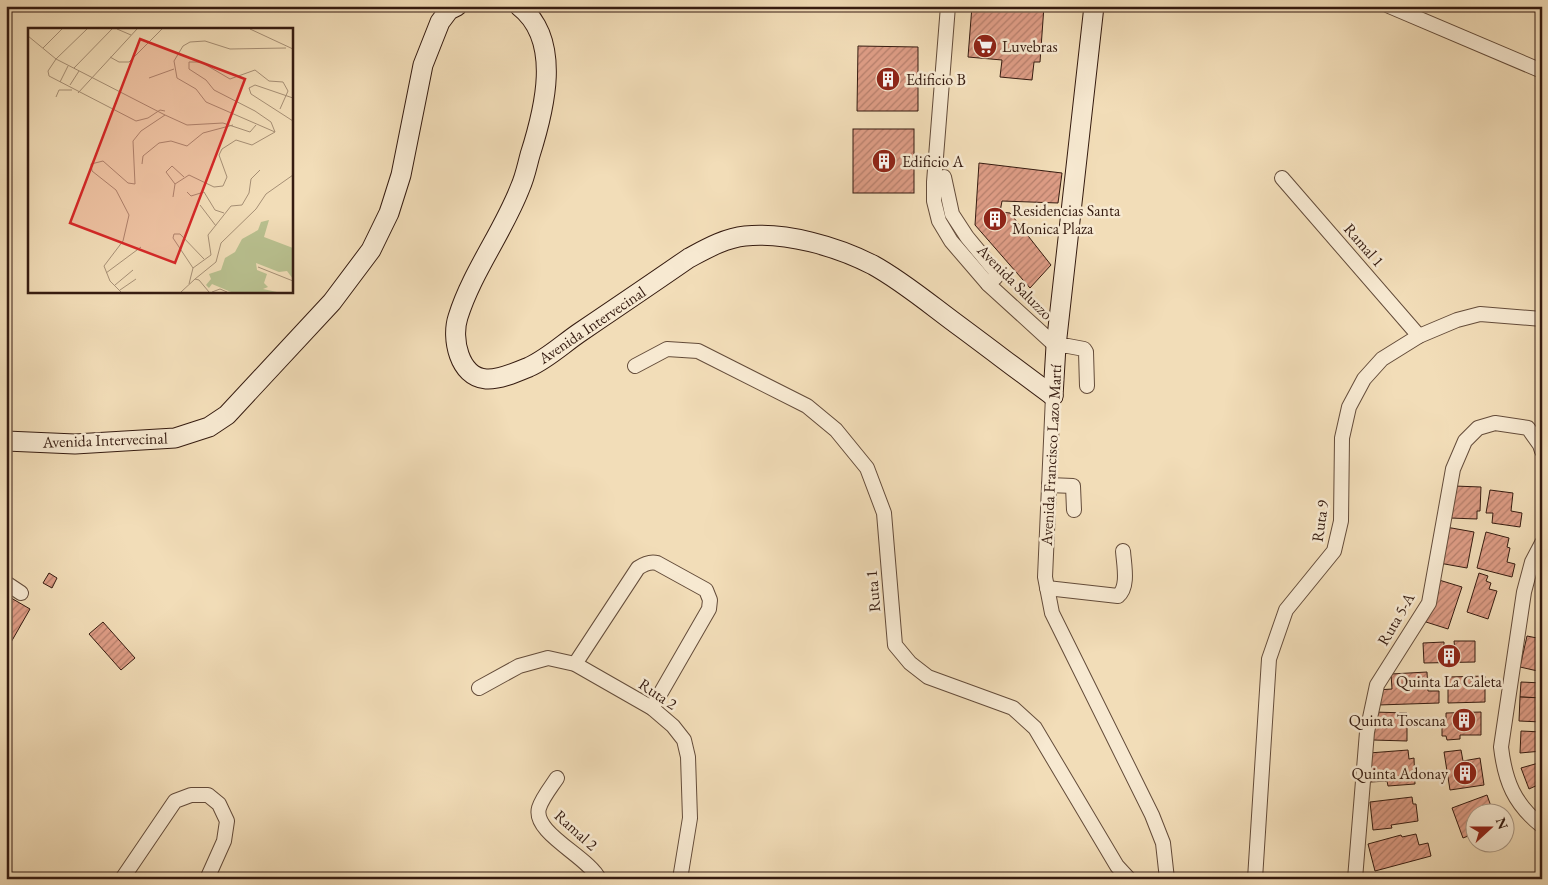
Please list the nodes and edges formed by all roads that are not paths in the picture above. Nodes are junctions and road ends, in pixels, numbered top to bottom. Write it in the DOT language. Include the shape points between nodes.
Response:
graph roads {
  1 [pos="457,6"];
  2 [pos="519,6"];
  3 [pos="948,6"];
  4 [pos="1094,6"];
  5 [pos="1388,6"];
  6 [pos="1542,71"];
  7 [pos="944,177"];
  8 [pos="1282,178"];
  9 [pos="988,284"];
  10 [pos="1542,318"];
  11 [pos="1419,336"];
  12 [pos="1056,346"];
  13 [pos="636,366"];
  14 [pos="1087,386"];
  15 [pos="1053,396"];
  16 [pos="6,441"];
  17 [pos="1542,451"];
  18 [pos="1049,485"];
  19 [pos="1074,510"];
  20 [pos="1542,543"];
  21 [pos="1123,551"];
  22 [pos="6,583"];
  23 [pos="1047,588"];
  24 [pos="22,593"];
  25 [pos="575,664"];
  26 [pos="480,688"];
  27 [pos="652,708"];
  28 [pos="557,778"];
  29 [pos="1542,826"];
  30 [pos="122,879"];
  31 [pos="207,879"];
  32 [pos="599,879"];
  33 [pos="680,879"];
  34 [pos="1129,879"];
  35 [pos="1167,879"];
  36 [pos="1255,879"];
  37 [pos="1355,879"];
  1 -- 16 [label="main road, Avenida Intervecinal" via="449,10 440,22 423,65 400,175 389,213 371,250 332,302 227,415 209,427 175,438 75,444"];
  2 -- 15 [label="main road, Avenida Intervecinal" via="538,31 545,50 542,118 520,188 457,319 456,341 463,364 472,373 483,379 493,379 532,366 689,258 744,236 775,235 834,249 872,265 920,296"];
  3 -- 9 [label="street, Avenida Saluzzo" via="934,201 939,221 951,241"];
  4 -- 12 [label="main road, Avenida Francisco Lazo Martí"];
  5 -- 6 [label="street"];
  7 -- 9 [label="street" via="952,214 996,272 996,277"];
  8 -- 11 [label="street, Ramal 1"];
  9 -- 12 [label="street, Avenida Saluzzo"];
  10 -- 11 [label="street, Ruta 9" via="1480,314"];
  11 -- 36 [label="street, Ruta 9" via="1382,359 1364,379 1349,407 1342,438 1341,521 1334,551 1286,610 1269,659"];
  12 -- 14 [label="street" via="1084,349"];
  12 -- 15 [label="main road, Avenida Francisco Lazo Martí"];
  13 -- 34 [label="street, Ruta 1" via="667,349 698,351 807,406 836,430 867,468 884,513 895,645 928,677 1013,708 1034,728 1117,866"];
  15 -- 18 [label="street, Avenida Francisco Lazo Martí"];
  17 -- 37 [label="street, Ruta 5-A" via="1528,428 1495,423 1478,428 1465,441 1453,469 1428,603 1377,685 1367,732"];
  18 -- 19 [label="street" via="1073,486"];
  18 -- 23 [label="street, Avenida Francisco Lazo Martí"];
  20 -- 29 [label="street" via="1532,562 1524,592 1500,747 1504,770 1515,798"];
  21 -- 23 [label="street" via="1124,587 1118,596"];
  22 -- 24 [label="street"];
  23 -- 35 [label="street, Avenida Francisco Lazo Martí" via="1052,613 1152,815 1162,843"];
  25 -- 26 [label="street, Ruta 2" via="548,658 534,661"];
  25 -- 27 [label="street, Ruta 2"];
  25 -- 27 [label="street" via="643,565 658,563 706,590 709,609"];
  27 -- 33 [label="street, Ruta 2" via="684,740 688,757 690,818"];
  28 -- 32 [label="street, Ramal 2" via="540,806 539,818 546,830 593,868"];
  30 -- 31 [label="street" via="175,801 191,795 208,795 219,804 227,821 224,841"];
}
